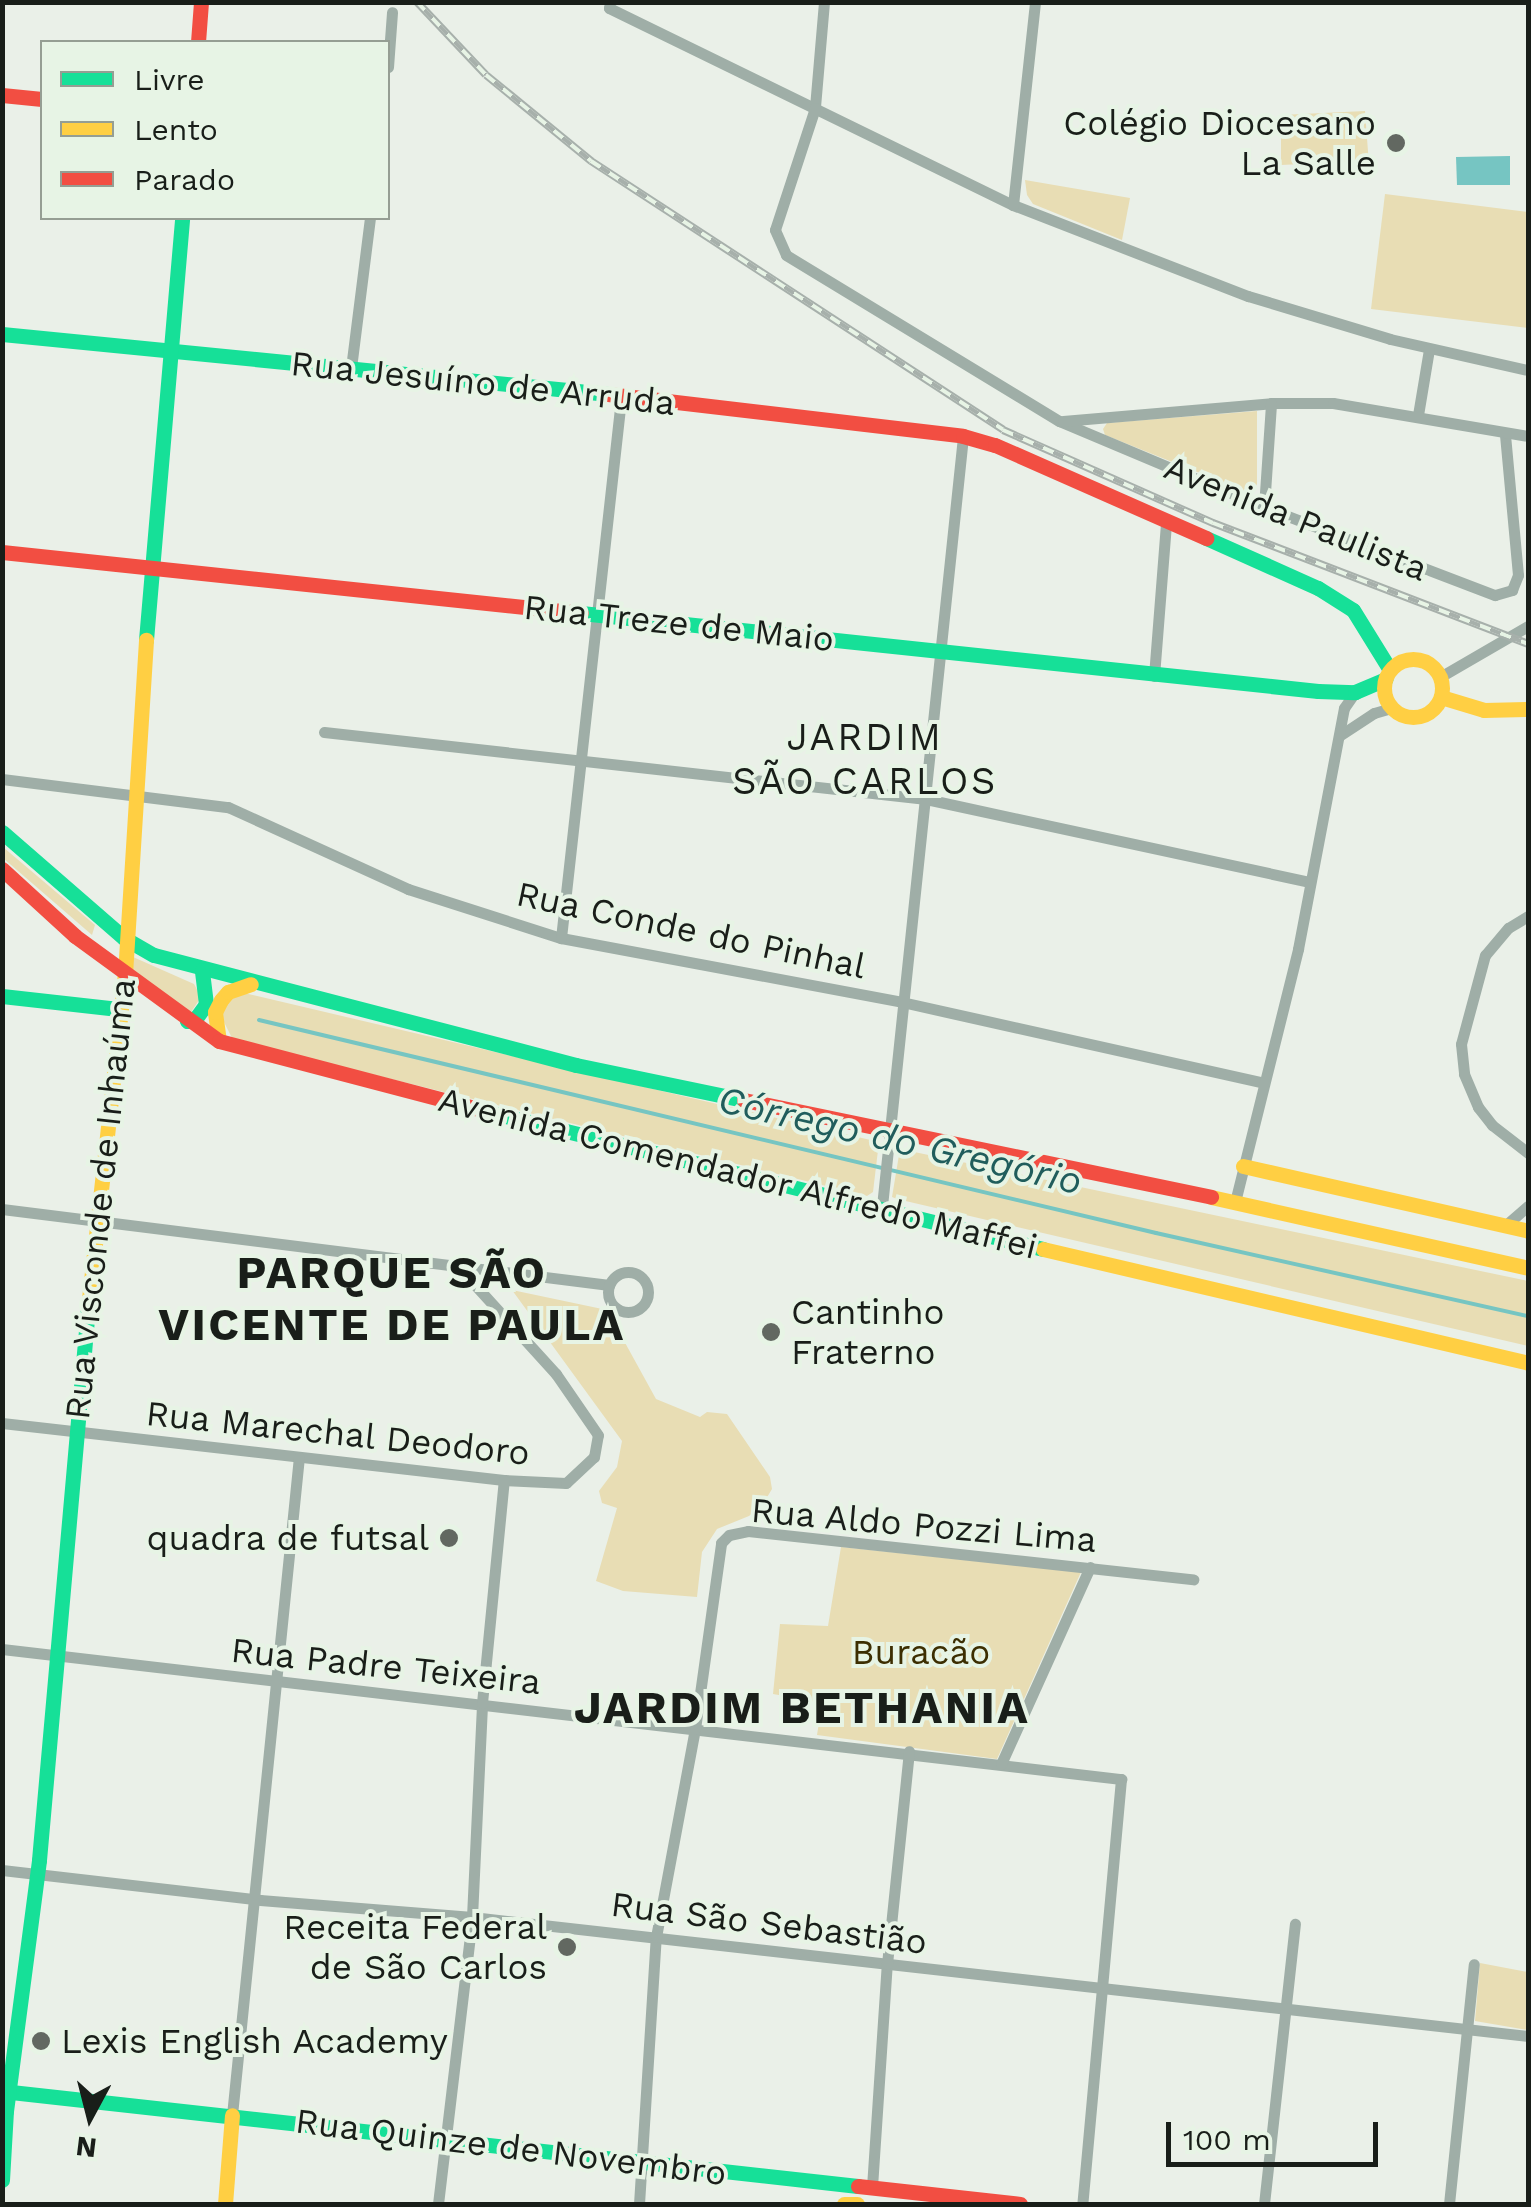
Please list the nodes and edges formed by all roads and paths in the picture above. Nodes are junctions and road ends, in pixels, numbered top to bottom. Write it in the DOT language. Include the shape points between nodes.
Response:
graph roads {
  1 [pos="201,2"];
  2 [pos="610,2"];
  3 [pos="824,2"];
  4 [pos="1035,2"];
  5 [pos="392,12"];
  6 [pos="198,40"];
  7 [pos="390,40"];
  8 [pos="2,95"];
  9 [pos="40,99"];
  10 [pos="815,108"];
  11 [pos="1013,205"];
  12 [pos="182,220"];
  13 [pos="370,220"];
  14 [pos="2,334"];
  15 [pos="171,348"];
  16 [pos="1429,349"];
  17 [pos="351,368"];
  18 [pos="1528,370"];
  19 [pos="621,398"];
  20 [pos="1271,403"];
  21 [pos="1418,416"];
  22 [pos="1059,421"];
  23 [pos="1505,434"];
  24 [pos="963,436"];
  25 [pos="1528,436"];
  26 [pos="1264,508"];
  27 [pos="1166,524"];
  28 [pos="2,552"];
  29 [pos="1523,567"];
  30 [pos="151,568"];
  31 [pos="597,613"];
  32 [pos="1528,626"];
  33 [pos="940,652"];
  34 [pos="1388,675"];
  35 [pos="1154,676"];
  36 [pos="1440,677"];
  37 [pos="1355,692"];
  38 [pos="1441,697"];
  39 [pos="1392,708"];
  40 [pos="1528,709"];
  41 [pos="324,732"];
  42 [pos="1338,736"];
  43 [pos="580,762"];
  44 [pos="2,780"];
  45 [pos="134,795"];
  46 [pos="926,799"];
  47 [pos="2,832"];
  48 [pos="2,869"];
  49 [pos="1310,882"];
  50 [pos="1528,916"];
  51 [pos="124,938"];
  52 [pos="561,938"];
  53 [pos="202,970"];
  54 [pos="125,974"];
  55 [pos="252,984"];
  56 [pos="2,996"];
  57 [pos="902,1002"];
  58 [pos="118,1009"];
  59 [pos="187,1021"];
  60 [pos="219,1041"];
  61 [pos="1263,1083"];
  62 [pos="889,1137"];
  63 [pos="1528,1154"];
  64 [pos="1243,1166"];
  65 [pos="1235,1202"];
  66 [pos="882,1206"];
  67 [pos="1528,1206"];
  68 [pos="2,1208"];
  69 [pos="96,1218"];
  70 [pos="1506,1226"];
  71 [pos="1528,1230"];
  72 [pos="456,1264"];
  73 [pos="1528,1268"];
  74 [pos="609,1285"];
  75 [pos="1528,1363"];
  76 [pos="2,1423"];
  77 [pos="77,1431"];
  78 [pos="299,1458"];
  79 [pos="504,1480"];
  80 [pos="1090,1568"];
  81 [pos="1193,1579"];
  82 [pos="2,1649"];
  83 [pos="58,1656"];
  84 [pos="276,1682"];
  85 [pos="482,1703"];
  86 [pos="695,1729"];
  87 [pos="909,1751"];
  88 [pos="1001,1764"];
  89 [pos="2,1870"];
  90 [pos="36,1874"];
  91 [pos="256,1896"];
  92 [pos="472,1916"];
  93 [pos="1295,1924"];
  94 [pos="656,1937"];
  95 [pos="887,1964"];
  96 [pos="1474,1964"];
  97 [pos="1100,1988"];
  98 [pos="1286,2012"];
  99 [pos="1468,2030"];
  100 [pos="1528,2036"];
  101 [pos="6,2091"];
  102 [pos="232,2115"];
  103 [pos="447,2138"];
  104 [pos="642,2162"];
  105 [pos="2,2180"];
  106 [pos="840,2184"];
  107 [pos="872,2196"];
  108 [pos="225,2204"];
  109 [pos="438,2204"];
  110 [pos="639,2204"];
  111 [pos="841,2204"];
  112 [pos="858,2204"];
  113 [pos="1020,2204"];
  114 [pos="1082,2204"];
  115 [pos="1264,2204"];
  116 [pos="1449,2204"];
  1 -- 6 [label="street"];
  2 -- 10 [label="street" via="609,8"];
  3 -- 10 [label="street"];
  4 -- 11 [label="street"];
  5 -- 7 [label="street"];
  8 -- 9 [label="street"];
  10 -- 11 [label="street"];
  10 -- 22 [label="street, Avenida Paulista" via="774,230 786,255"];
  11 -- 16 [label="street" via="1248,296"];
  12 -- 15 [label="street, Rua Visconde de Inhaúma"];
  13 -- 17 [label="street"];
  14 -- 15 [label="street, Rua Jesuíno de Arruda"];
  15 -- 17 [label="street, Rua Jesuíno de Arruda"];
  15 -- 30 [label="street, Rua Visconde de Inhaúma"];
  16 -- 18 [label="street"];
  16 -- 21 [label="street"];
  17 -- 19 [label="street, Rua Jesuíno de Arruda"];
  19 -- 24 [label="street, Rua Jesuíno de Arruda"];
  19 -- 31 [label="street"];
  20 -- 21 [label="street" via="1333,403"];
  20 -- 22 [label="street"];
  20 -- 26 [label="street"];
  21 -- 23 [label="street"];
  22 -- 26 [label="street, Avenida Paulista"];
  23 -- 25 [label="street"];
  23 -- 29 [label="street"];
  24 -- 27 [label="street, Avenida Paulista"];
  24 -- 33 [label="street"];
  26 -- 29 [label="street, Avenida Paulista" via="1486,594 1512,590"];
  27 -- 34 [label="street, Avenida Paulista" via="1318,588 1353,610"];
  27 -- 35 [label="street"];
  28 -- 30 [label="street, Rua Treze de Maio"];
  30 -- 31 [label="street, Rua Treze de Maio"];
  30 -- 45 [label="street, Rua Visconde de Inhaúma"];
  31 -- 33 [label="street, Rua Treze de Maio"];
  31 -- 43 [label="street"];
  32 -- 36 [label="street"];
  33 -- 35 [label="street, Rua Treze de Maio"];
  33 -- 46 [label="street"];
  34 -- 36 [label="street" via="1417,660"];
  34 -- 37 [label="street, Rua Treze de Maio"];
  34 -- 39 [label="street"];
  35 -- 37 [label="street, Rua Treze de Maio"];
  36 -- 38 [label="street"];
  37 -- 42 [label="street"];
  38 -- 39 [label="street" via="1419,716"];
  38 -- 40 [label="street" via="1484,710"];
  39 -- 42 [label="street"];
  41 -- 43 [label="street"];
  42 -- 49 [label="street"];
  43 -- 46 [label="street"];
  43 -- 52 [label="street"];
  44 -- 45 [label="street, Rua Conde do Pinhal"];
  45 -- 51 [label="street, Rua Visconde de Inhaúma"];
  45 -- 52 [label="street, Rua Conde do Pinhal" via="228,807 408,889"];
  46 -- 49 [label="street"];
  46 -- 57 [label="street"];
  47 -- 51 [label="street, Avenida Comendador Alfredo Maffei"];
  48 -- 54 [label="street, Avenida Comendador Alfredo Maffei"];
  49 -- 61 [label="street"];
  50 -- 63 [label="street" via="1486,955 1461,1044 1478,1107"];
  51 -- 53 [label="street, Avenida Comendador Alfredo Maffei" via="154,956"];
  51 -- 54 [label="street, Rua Visconde de Inhaúma"];
  52 -- 57 [label="street, Rua Conde do Pinhal"];
  53 -- 55 [label="street, Avenida Comendador Alfredo Maffei"];
  53 -- 59 [label="street" via="206,1004"];
  54 -- 58 [label="street, Rua Visconde de Inhaúma"];
  54 -- 59 [label="street, Avenida Comendador Alfredo Maffei"];
  55 -- 60 [label="street" via="221,1000 215,1012"];
  55 -- 62 [label="street, Avenida Comendador Alfredo Maffei"];
  56 -- 58 [label="street"];
  57 -- 61 [label="street, Rua Conde do Pinhal"];
  57 -- 62 [label="street"];
  58 -- 69 [label="street, Rua Visconde de Inhaúma"];
  59 -- 60 [label="street, Avenida Comendador Alfredo Maffei"];
  60 -- 66 [label="street, Avenida Comendador Alfredo Maffei"];
  61 -- 64 [label="street"];
  62 -- 65 [label="street, Avenida Comendador Alfredo Maffei"];
  62 -- 66 [label="street"];
  64 -- 65 [label="street"];
  64 -- 70 [label="street"];
  65 -- 73 [label="street, Avenida Comendador Alfredo Maffei"];
  66 -- 75 [label="street, Avenida Comendador Alfredo Maffei"];
  67 -- 70 [label="street"];
  68 -- 69 [label="street"];
  69 -- 72 [label="street"];
  69 -- 77 [label="street, Rua Visconde de Inhaúma"];
  70 -- 71 [label="street"];
  72 -- 74 [label="street"];
  72 -- 79 [label="street, Rua Marechal Deodoro" via="556,1374 598,1434 586,1468 566,1483"];
  76 -- 77 [label="street, Rua Marechal Deodoro"];
  77 -- 78 [label="street, Rua Marechal Deodoro"];
  77 -- 83 [label="street, Rua Visconde de Inhaúma"];
  78 -- 79 [label="street, Rua Marechal Deodoro"];
  78 -- 84 [label="street"];
  79 -- 85 [label="street"];
  80 -- 81 [label="street, Rua Aldo Pozzi Lima"];
  80 -- 86 [label="street, Rua Aldo Pozzi Lima" via="748,1531 730,1535 721,1543"];
  80 -- 88 [label="street"];
  82 -- 83 [label="street, Rua Padre Teixeira"];
  83 -- 84 [label="street, Rua Padre Teixeira"];
  83 -- 90 [label="street, Rua Visconde de Inhaúma"];
  84 -- 85 [label="street, Rua Padre Teixeira"];
  84 -- 91 [label="street"];
  85 -- 86 [label="street, Rua Padre Teixeira"];
  85 -- 92 [label="street"];
  86 -- 87 [label="street, Rua Padre Teixeira"];
  86 -- 94 [label="street"];
  87 -- 88 [label="street, Rua Padre Teixeira"];
  87 -- 95 [label="street"];
  88 -- 97 [label="street, Rua Padre Teixeira" via="1121,1778"];
  89 -- 90 [label="street, Rua São Sebastião"];
  90 -- 91 [label="street, Rua São Sebastião"];
  90 -- 101 [label="street, Rua Visconde de Inhaúma"];
  91 -- 92 [label="street, Rua São Sebastião"];
  91 -- 102 [label="street"];
  92 -- 94 [label="street, Rua São Sebastião"];
  92 -- 103 [label="street"];
  93 -- 98 [label="street"];
  94 -- 95 [label="street, Rua São Sebastião"];
  94 -- 104 [label="street"];
  95 -- 97 [label="street, Rua São Sebastião"];
  95 -- 107 [label="street"];
  96 -- 99 [label="street"];
  97 -- 98 [label="street, Rua São Sebastião"];
  97 -- 114 [label="street"];
  98 -- 99 [label="street, Rua São Sebastião"];
  98 -- 115 [label="street"];
  99 -- 100 [label="street, Rua São Sebastião"];
  99 -- 116 [label="street"];
  101 -- 102 [label="street, Rua Quinze de Novembro"];
  101 -- 105 [label="street, Rua Visconde de Inhaúma"];
  102 -- 103 [label="street, Rua Quinze de Novembro"];
  102 -- 108 [label="street"];
  103 -- 104 [label="street, Rua Quinze de Novembro"];
  103 -- 109 [label="street"];
  104 -- 106 [label="street, Rua Quinze de Novembro"];
  104 -- 110 [label="street"];
  106 -- 107 [label="street, Rua Quinze de Novembro"];
  106 -- 111 [label="street"];
  107 -- 113 [label="street, Rua Quinze de Novembro"];
  111 -- 112 [label="street"];
}
